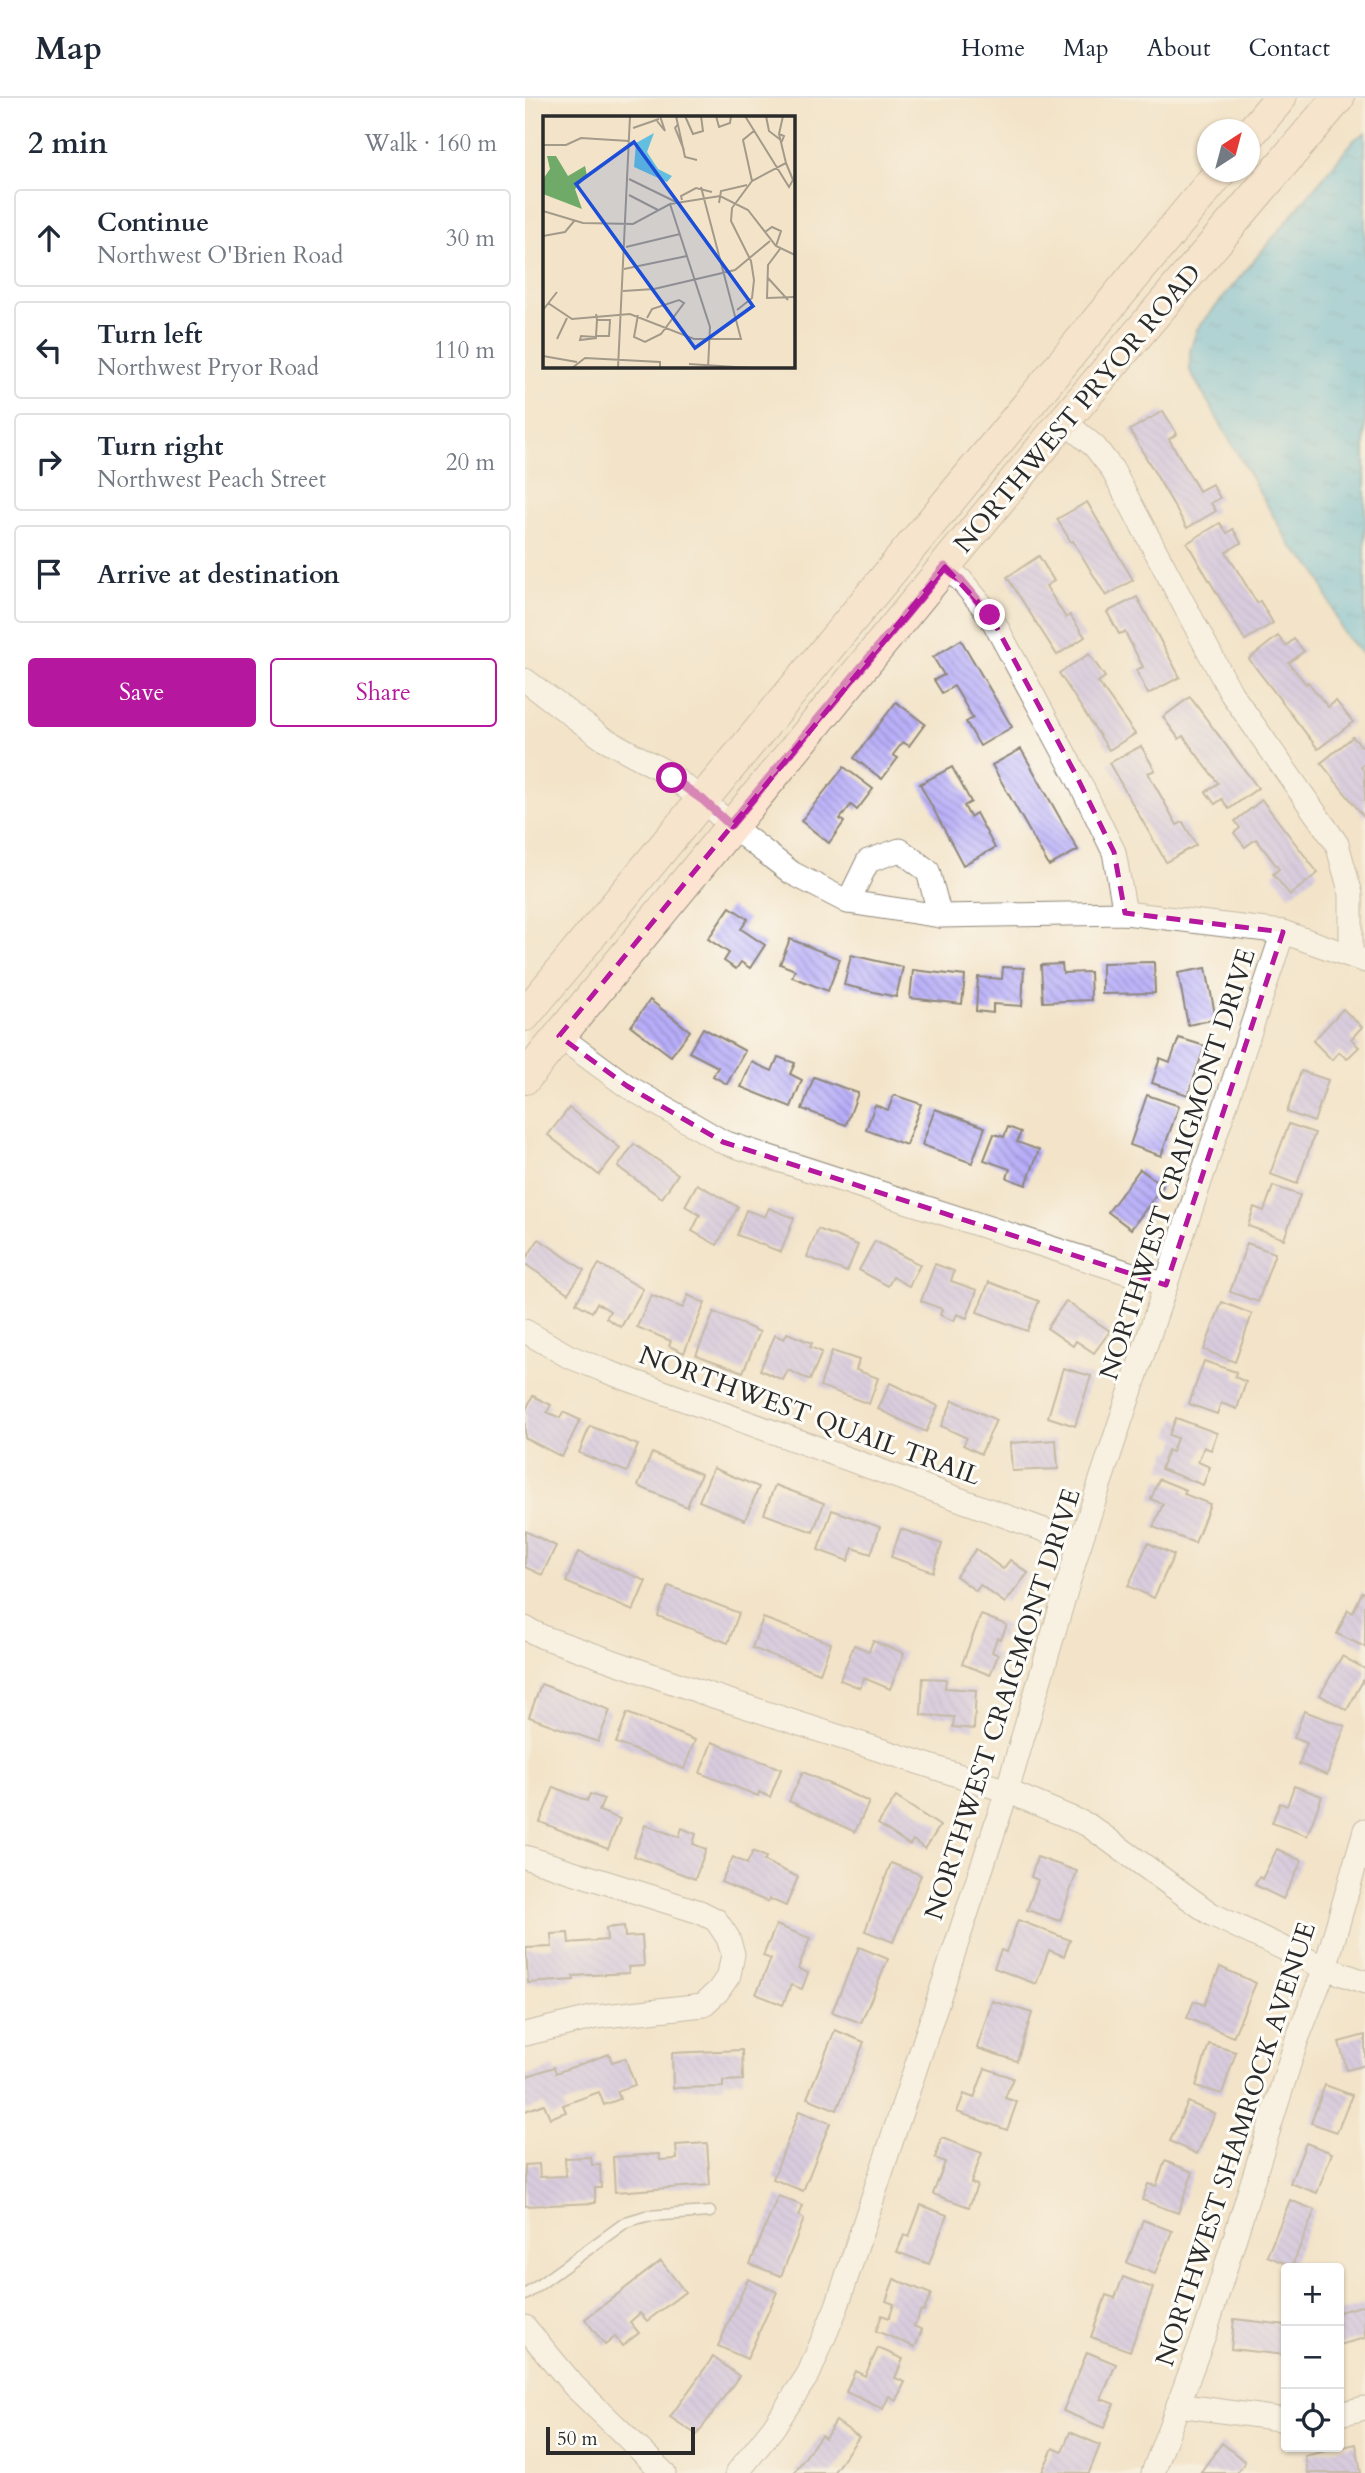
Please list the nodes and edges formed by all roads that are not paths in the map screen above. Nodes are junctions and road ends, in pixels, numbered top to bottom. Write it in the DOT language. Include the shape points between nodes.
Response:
graph roads {
  1 [pos="1280,98"];
  2 [pos="1338,98"];
  3 [pos="1260,122"];
  4 [pos="1212,182"];
  5 [pos="1064,421"];
  6 [pos="945,567"];
  7 [pos="525,681"];
  8 [pos="703,800"];
  9 [pos="730,825"];
  10 [pos="848,902"];
  11 [pos="1125,913"];
  12 [pos="940,916"];
  13 [pos="1283,932"];
  14 [pos="1358,958"];
  15 [pos="525,1015"];
  16 [pos="559,1035"];
  17 [pos="525,1077"];
  18 [pos="1166,1285"];
  19 [pos="525,1331"];
  20 [pos="1080,1543"];
  21 [pos="525,1628"];
  22 [pos="1007,1791"];
  23 [pos="1365,1830"];
  24 [pos="525,1857"];
  25 [pos="1325,1968"];
  26 [pos="1365,1982"];
  27 [pos="525,2034"];
  28 [pos="710,2211"];
  29 [pos="525,2295"];
  30 [pos="525,2327"];
  31 [pos="1178,2405"];
  32 [pos="1365,2408"];
  33 [pos="1344,2413"];
  34 [pos="1281,2419"];
  35 [pos="664,2473"];
  36 [pos="737,2473"];
  37 [pos="1153,2473"];
  1 -- 3 [label="main road"];
  2 -- 5 [label="main road, NORTHWEST PRYOR ROAD"];
  4 -- 8 [label="main road, NORTHWEST PRYOR ROAD"];
  5 -- 6 [label="main road, NORTHWEST PRYOR ROAD"];
  5 -- 14 [label="street" via="1095,447 1112,469 1231,693 1338,844 1351,894"];
  6 -- 9 [label="main road, NORTHWEST PRYOR ROAD"];
  6 -- 11 [label="street" via="990,615 1076,775 1114,852"];
  7 -- 8 [label="street" via="601,737 664,771"];
  8 -- 9 [label="street"];
  8 -- 15 [label="main road, NORTHWEST PRYOR ROAD"];
  9 -- 10 [label="street" via="792,873"];
  9 -- 16 [label="main road, NORTHWEST PRYOR ROAD"];
  10 -- 12 [label="street"];
  10 -- 12 [label="street" via="868,861 900,850 928,871"];
  11 -- 12 [label="street"];
  11 -- 13 [label="street"];
  13 -- 14 [label="street"];
  13 -- 18 [label="street, NORTHWEST CRAIGMONT DRIVE"];
  16 -- 17 [label="main road, NORTHWEST PRYOR ROAD"];
  16 -- 18 [label="street" via="627,1086 723,1142"];
  18 -- 20 [label="street, NORTHWEST CRAIGMONT DRIVE"];
  19 -- 20 [label="street, NORTHWEST QUAIL TRAIL" via="608,1372"];
  20 -- 22 [label="street, NORTHWEST CRAIGMONT DRIVE"];
  21 -- 22 [label="street" via="698,1691"];
  22 -- 25 [label="street" via="1089,1825 1210,1914"];
  22 -- 36 [label="street, NORTHWEST CRAIGMONT DRIVE" via="837,2306 809,2373"];
  23 -- 25 [label="street, NORTHWEST SHAMROCK AVENUE"];
  24 -- 27 [label="street" via="700,1912 716,1920 733,1954 729,1975 703,2005 596,2017"];
  25 -- 26 [label="street"];
  25 -- 31 [label="street, NORTHWEST SHAMROCK AVENUE" via="1296,2042"];
  28 -- 29 [label="lane" via="626,2222"];
  30 -- 35 [label="street" via="575,2386"];
  31 -- 34 [label="street"];
  31 -- 37 [label="street, NORTHWEST SHAMROCK AVENUE"];
  32 -- 33 [label="street"];
}
